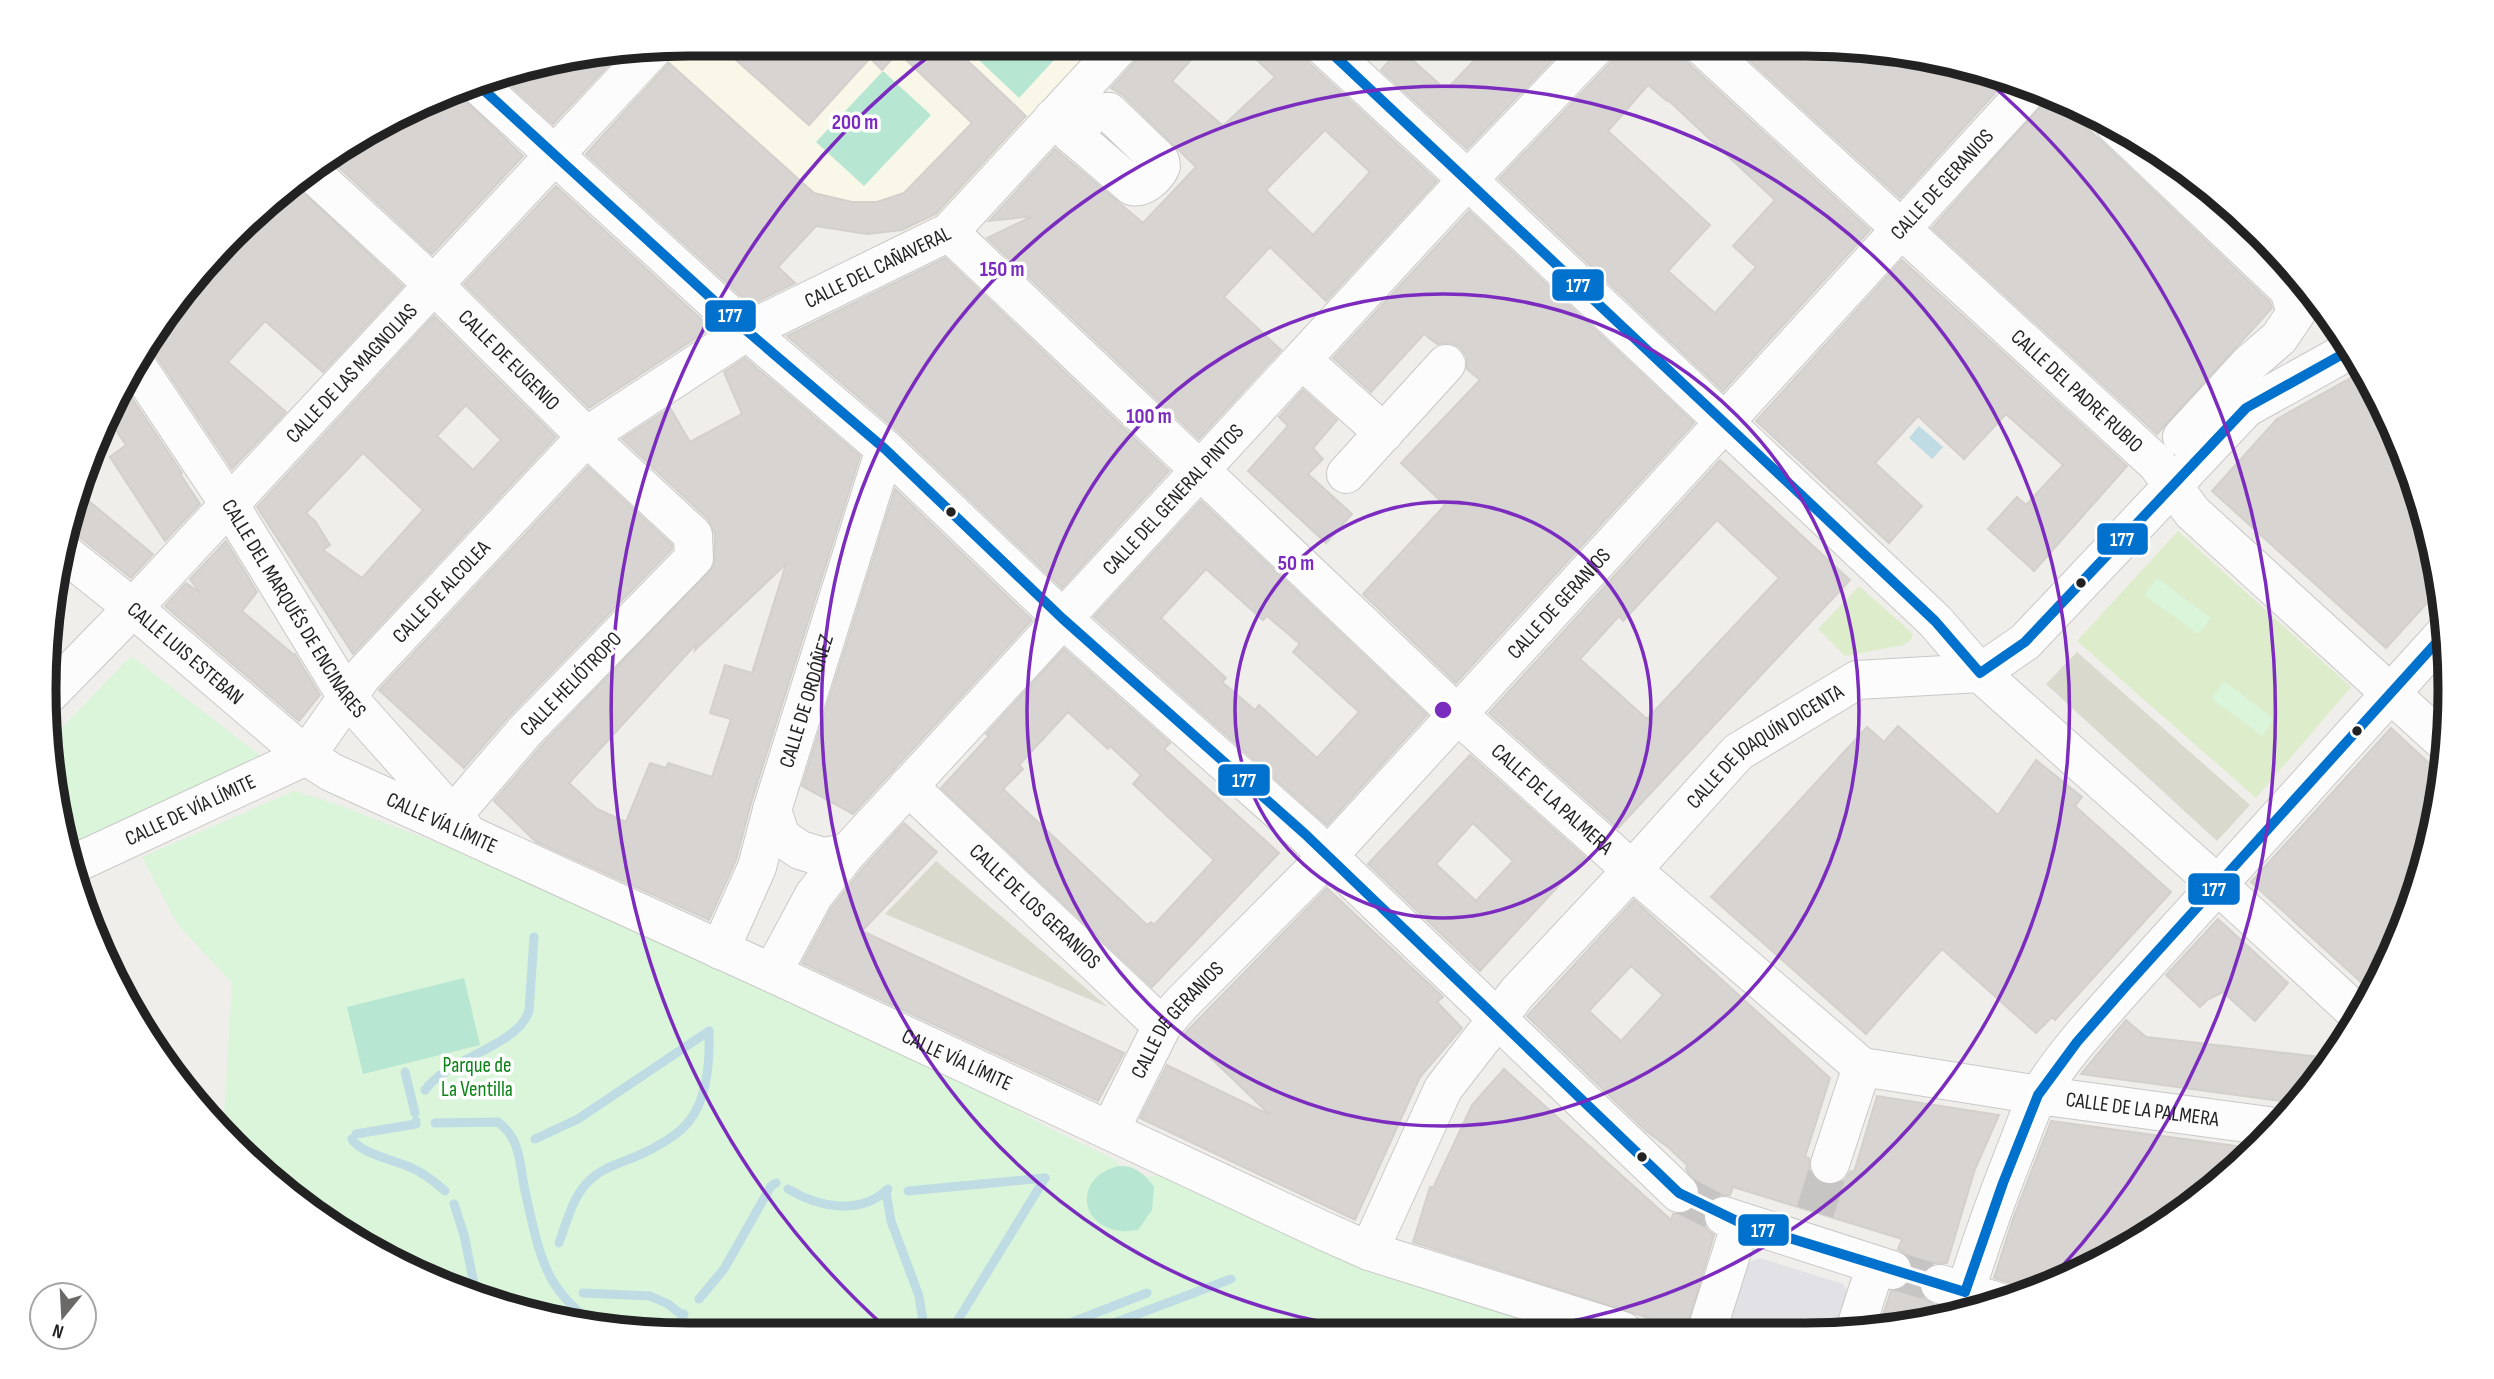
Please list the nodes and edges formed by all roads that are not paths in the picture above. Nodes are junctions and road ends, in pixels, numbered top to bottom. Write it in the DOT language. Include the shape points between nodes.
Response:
graph roads {
  1 [pos="1113,56"];
  2 [pos="1334,56"];
  3 [pos="1586,56"];
  4 [pos="1713,56"];
  5 [pos="645,57"];
  6 [pos="484,91"];
  7 [pos="2023,95"];
  8 [pos="554,155"];
  9 [pos="2153,161"];
  10 [pos="317,178"];
  11 [pos="1468,180"];
  12 [pos="1903,229"];
  13 [pos="949,232"];
  14 [pos="433,285"];
  15 [pos="747,331"];
  16 [pos="2342,355"];
  17 [pos="1302,360"];
  18 [pos="1447,364"];
  19 [pos="141,372"];
  20 [pos="1725,423"];
  21 [pos="1384,433"];
  22 [pos="587,436"];
  23 [pos="885,449"];
  24 [pos="1200,471"];
  25 [pos="1346,474"];
  26 [pos="2164,474"];
  27 [pos="229,504"];
  28 [pos="70,558"];
  29 [pos="694,558"];
  30 [pos="133,608"];
  31 [pos="1063,619"];
  32 [pos="2436,643"];
  33 [pos="1980,673"];
  34 [pos="56,687"];
  35 [pos="2392,692"];
  36 [pos="347,697"];
  37 [pos="1457,714"];
  38 [pos="2437,735"];
  39 [pos="306,755"];
  40 [pos="908,786"];
  41 [pos="772,810"];
  42 [pos="462,826"];
  43 [pos="847,853"];
  44 [pos="1328,856"];
  45 [pos="80,861"];
  46 [pos="1632,870"];
  47 [pos="2218,885"];
  48 [pos="720,950"];
  49 [pos="772,973"];
  50 [pos="2352,1008"];
  51 [pos="1499,1017"];
  52 [pos="1162,1026"];
  53 [pos="1862,1067"];
  54 [pos="2038,1095"];
  55 [pos="2263,1125"];
  56 [pos="1110,1130"];
  57 [pos="1830,1164"];
  58 [pos="1679,1192"];
  59 [pos="1369,1251"];
  60 [pos="1954,1297"];
  61 [pos="1973,1299"];
  62 [pos="1859,1321"];
  63 [pos="1598,1323"];
  64 [pos="1709,1323"];
  1 -- 13 [label="street, CALLE DEL CAÑAVERAL" via="1063,127"];
  2 -- 11 [label="street"];
  3 -- 11 [label="street, CALLE DEL GENERAL PINTOS"];
  4 -- 12 [label="street, CALLE DEL PADRE RUBIO"];
  5 -- 8 [label="street, CALLE DE LAS MAGNOLIAS"];
  6 -- 8 [label="street"];
  7 -- 12 [label="street, CALLE DE GERANIOS"];
  8 -- 14 [label="street, CALLE DE LAS MAGNOLIAS"];
  8 -- 15 [label="street"];
  9 -- 26 [label="street" via="2289,290 2296,313 2279,338 2249,364"];
  10 -- 14 [label="street, CALLE DE EUGENIO"];
  11 -- 17 [label="street, CALLE DEL GENERAL PINTOS"];
  11 -- 20 [label="street"];
  12 -- 20 [label="street, CALLE DE GERANIOS"];
  12 -- 26 [label="street, CALLE DEL PADRE RUBIO"];
  13 -- 15 [label="street, CALLE DEL CAÑAVERAL"];
  13 -- 24 [label="street, CALLE DE LA PALMERA"];
  14 -- 22 [label="street, CALLE DE EUGENIO"];
  14 -- 27 [label="street, CALLE DE LAS MAGNOLIAS"];
  15 -- 22 [label="street, CALLE DEL CAÑAVERAL"];
  15 -- 23 [label="street"];
  16 -- 26 [label="street" via="2246,408"];
  17 -- 21 [label="street"];
  17 -- 24 [label="street, CALLE DEL GENERAL PINTOS"];
  18 -- 21 [label="street"];
  19 -- 27 [label="street, CALLE DEL MARQUÉS DE ENCINARES"];
  20 -- 33 [label="street" via="1935,621"];
  20 -- 37 [label="street, CALLE DE GERANIOS"];
  21 -- 25 [label="street"];
  22 -- 29 [label="street, CALLE DE EUGENIO" via="693,535"];
  22 -- 36 [label="street, CALLE DE ALCOLEA"];
  23 -- 31 [label="street"];
  23 -- 41 [label="street, CALLE DE ORDÓÑEZ"];
  24 -- 31 [label="street, CALLE DEL GENERAL PINTOS"];
  24 -- 37 [label="street, CALLE DE LA PALMERA"];
  26 -- 33 [label="street" via="2031,636"];
  26 -- 35 [label="street, CALLE DEL PADRE RUBIO" via="2192,512"];
  27 -- 30 [label="street, CALLE DE LAS MAGNOLIAS"];
  27 -- 36 [label="street, CALLE DEL MARQUÉS DE ENCINARES"];
  28 -- 30 [label="street, CALLE LUIS ESTEBAN"];
  29 -- 42 [label="street, CALLE HELIÓTROPO" via="526,730"];
  30 -- 34 [label="street, CALLE DE LAS MAGNOLIAS"];
  30 -- 39 [label="street, CALLE LUIS ESTEBAN"];
  31 -- 40 [label="street, CALLE DEL GENERAL PINTOS"];
  31 -- 44 [label="street"];
  32 -- 35 [label="street"];
  33 -- 46 [label="street, CALLE DE JOAQUÍN DICENTA" via="1857,680 1738,752"];
  33 -- 47 [label="street"];
  35 -- 38 [label="street, CALLE DEL PADRE RUBIO"];
  35 -- 47 [label="street"];
  36 -- 39 [label="street, CALLE DE ALCOLEA"];
  36 -- 42 [label="street, CALLE DEL MARQUÉS DE ENCINARES"];
  37 -- 44 [label="street, CALLE DE GERANIOS"];
  37 -- 46 [label="street, CALLE DE LA PALMERA"];
  39 -- 42 [label="street, CALLE VÍA LÍMITE" via="331,772"];
  39 -- 45 [label="street, CALLE DE VÍA LÍMITE"];
  40 -- 43 [label="street, CALLE DEL GENERAL PINTOS"];
  40 -- 52 [label="street, CALLE DE LOS GERANIOS"];
  41 -- 43 [label="street" via="780,837 800,850 823,857"];
  41 -- 48 [label="street, CALLE DE ORDÓÑEZ" via="757,867"];
  42 -- 48 [label="street, CALLE VÍA LÍMITE"];
  43 -- 49 [label="street, CALLE DEL GENERAL PINTOS" via="814,895"];
  44 -- 51 [label="street"];
  44 -- 52 [label="street, CALLE DE GERANIOS"];
  46 -- 51 [label="street, CALLE DE JOAQUÍN DICENTA"];
  46 -- 53 [label="street, CALLE DE LA PALMERA"];
  47 -- 50 [label="street"];
  47 -- 54 [label="street" via="2077,1042"];
  48 -- 49 [label="street, CALLE VÍA LÍMITE"];
  49 -- 56 [label="street, CALLE VÍA LÍMITE"];
  51 -- 58 [label="street"];
  51 -- 59 [label="street, CALLE DE JOAQUÍN DICENTA" via="1443,1089"];
  52 -- 56 [label="street, CALLE DE GERANIOS"];
  53 -- 54 [label="street, CALLE DE LA PALMERA"];
  53 -- 57 [label="street"];
  54 -- 55 [label="street, CALLE DE LA PALMERA"];
  54 -- 60 [label="street"];
  56 -- 59 [label="street, CALLE VÍA LÍMITE"];
  59 -- 63 [label="street, CALLE VÍA LÍMITE"];
  60 -- 61 [label="street"];
  62 -- 64 [label="street" via="1884,1268 1811,1228 1732,1220"];
}
